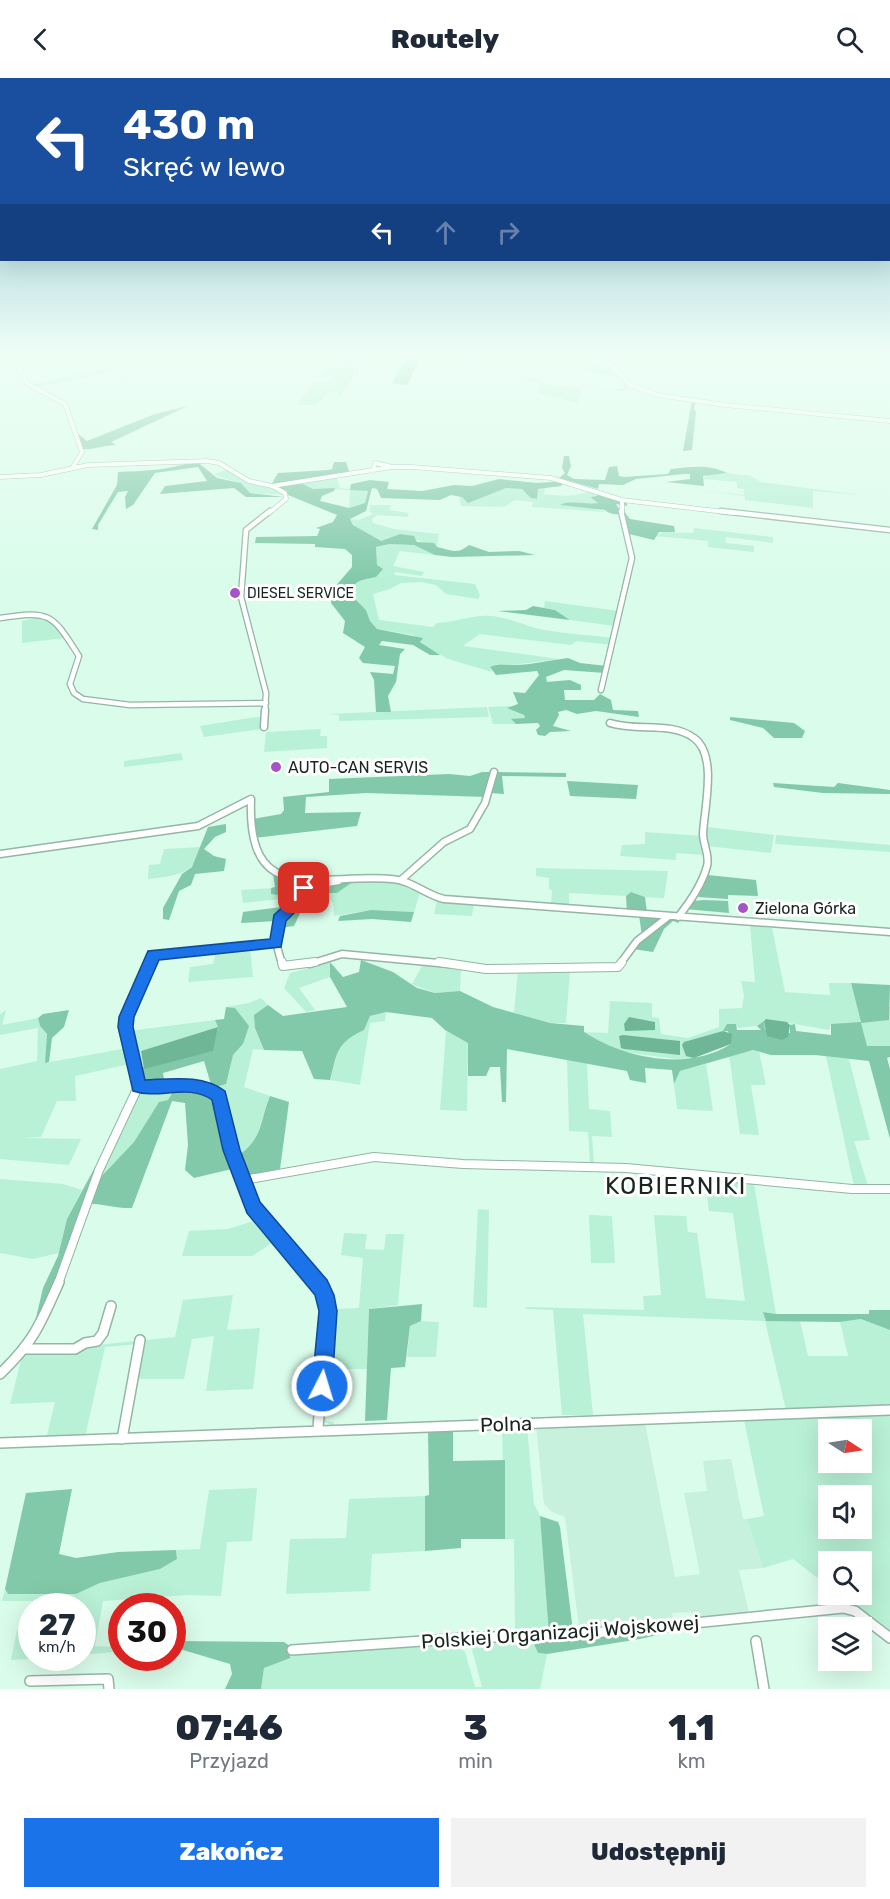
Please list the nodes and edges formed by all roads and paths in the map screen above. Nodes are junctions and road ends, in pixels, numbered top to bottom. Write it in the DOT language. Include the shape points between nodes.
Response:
graph roads {
  1 [pos="75,430"];
  2 [pos="74,467"];
  3 [pos="0,477"];
  4 [pos="272,486"];
  5 [pos="622,500"];
  6 [pos="890,530"];
  7 [pos="0,618"];
  8 [pos="601,690"];
  9 [pos="266,702"];
  10 [pos="610,723"];
  11 [pos="264,727"];
  12 [pos="494,772"];
  13 [pos="0,854"];
  14 [pos="357,878"];
  15 [pos="401,880"];
  16 [pos="669,916"];
  17 [pos="678,917"];
  18 [pos="890,932"];
  19 [pos="276,943"];
  20 [pos="138,1087"];
  21 [pos="244,1180"];
  22 [pos="890,1189"];
  23 [pos="111,1306"];
  24 [pos="140,1340"];
  25 [pos="26,1349"];
  26 [pos="0,1374"];
  27 [pos="890,1410"];
  28 [pos="318,1429"];
  29 [pos="122,1439"];
  30 [pos="0,1443"];
  31 [pos="890,1638"];
  32 [pos="756,1641"];
  33 [pos="292,1650"];
  34 [pos="30,1681"];
  35 [pos="109,1689"];
  36 [pos="764,1689"];
  1 -- 2 [label="street" via="82,452"];
  2 -- 3 [label="street" via="41,476"];
  2 -- 4 [label="street" via="215,462 246,480"];
  4 -- 5 [label="street" via="392,467 556,478"];
  4 -- 9 [label="street" via="285,493 286,501 246,530 241,594"];
  5 -- 6 [label="street"];
  5 -- 8 [label="street" via="632,558"];
  7 -- 9 [label="street" via="34,613 57,621 79,656 70,684 82,699 146,706"];
  9 -- 11 [label="street"];
  10 -- 17 [label="street" via="669,729 690,735 705,750 708,790 703,836 708,864 692,900"];
  12 -- 15 [label="street" via="485,803 470,829 444,842"];
  13 -- 14 [label="street" via="198,826 251,799 255,848 271,871 305,878"];
  14 -- 15 [label="street"];
  14 -- 19 [label="street" via="299,891 279,919"];
  15 -- 16 [label="street" via="429,896 444,899"];
  16 -- 17 [label="street"];
  16 -- 19 [label="street" via="637,941 618,967 486,969 342,954 306,965 283,966"];
  17 -- 18 [label="street"];
  19 -- 20 [label="street" via="153,955 126,1017"];
  20 -- 21 [label="street" via="186,1085 215,1091"];
  20 -- 25 [label="street" via="99,1170 42,1322"];
  21 -- 22 [label="street" via="374,1157 463,1164 626,1168"];
  21 -- 28 [label="street" via="259,1217 321,1286 327,1301"];
  23 -- 25 [label="street" via="97,1341 75,1349"];
  24 -- 29 [label="street"];
  25 -- 26 [label="street"];
  27 -- 28 [label="street, Polna"];
  28 -- 29 [label="street, Polna"];
  29 -- 30 [label="street, Polna"];
  31 -- 33 [label="street, Polskiej Organizacji Wojskowej" via="855,1611 836,1608 554,1637 480,1637"];
  32 -- 36 [label="street"];
  34 -- 35 [label="street" via="108,1679"];
}
